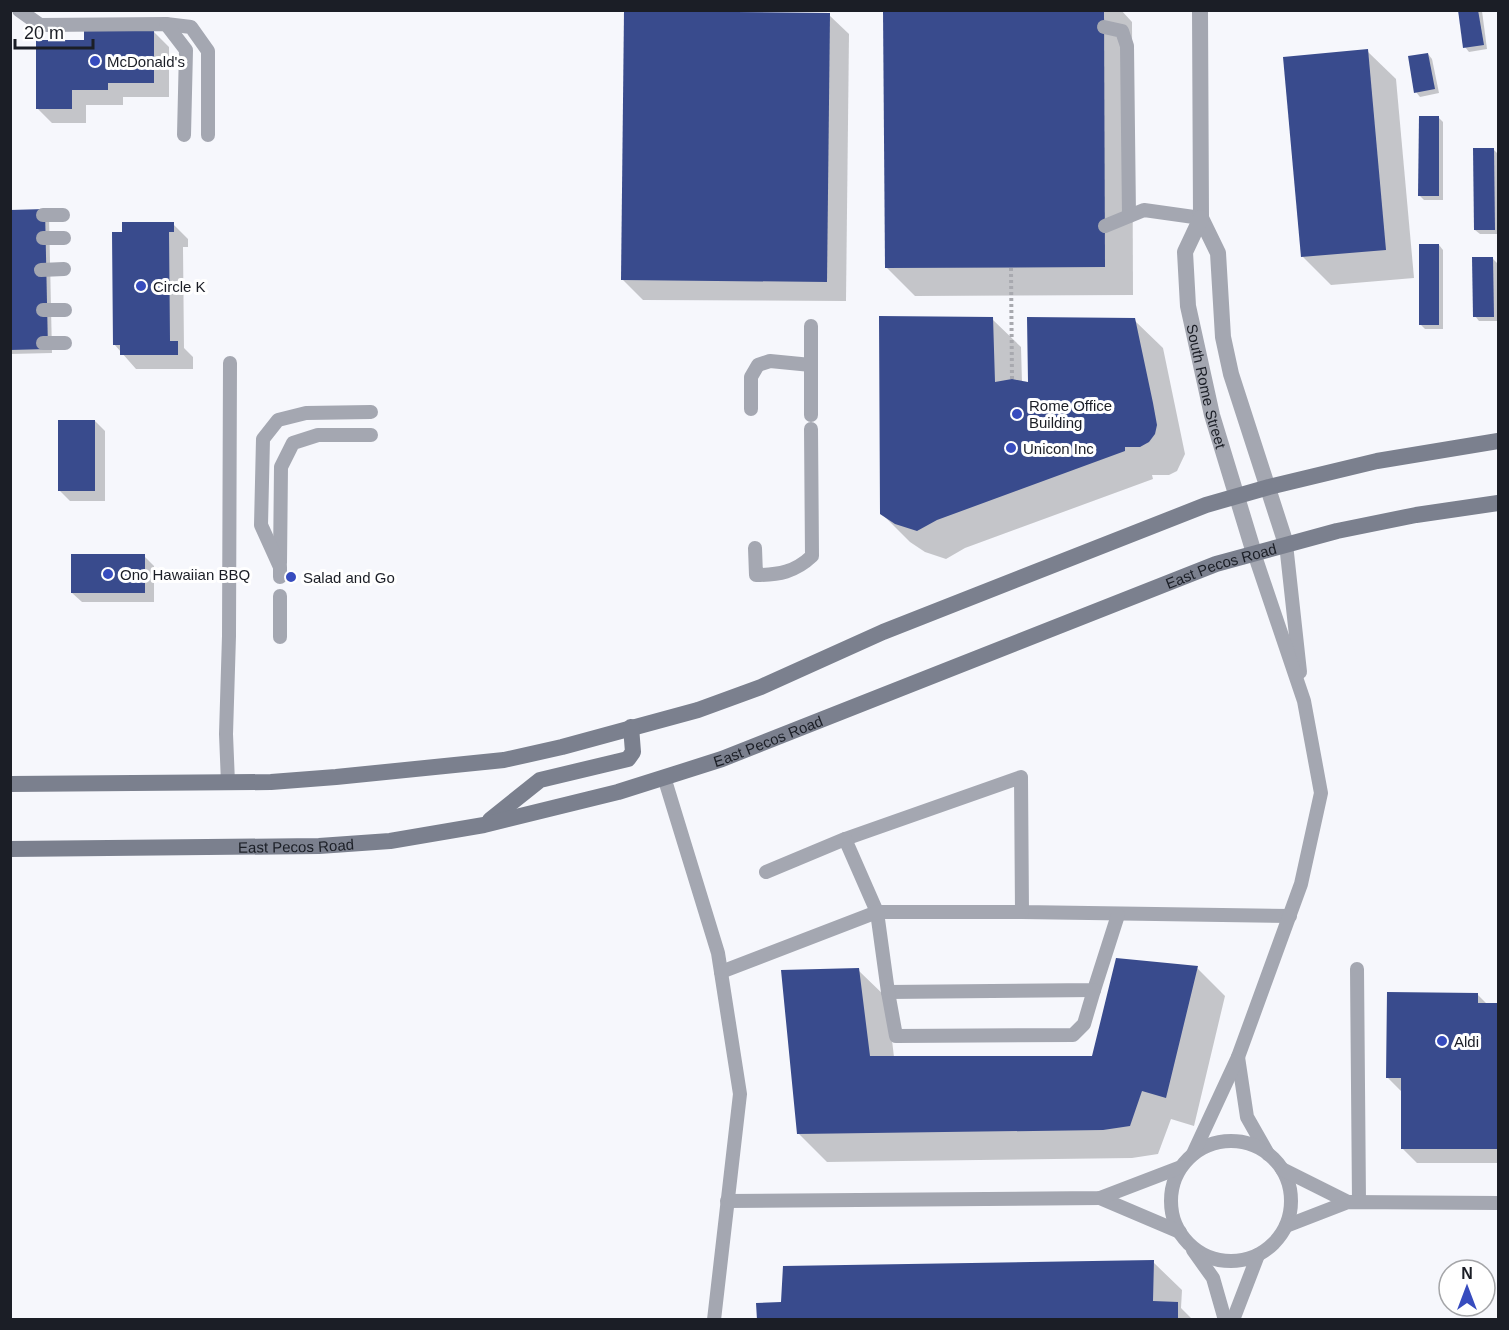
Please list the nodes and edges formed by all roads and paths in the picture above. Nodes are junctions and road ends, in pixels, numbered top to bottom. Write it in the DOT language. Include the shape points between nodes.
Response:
graph roads {
  1 [pos="19,10"];
  2 [pos="1200,10"];
  3 [pos="166,24"];
  4 [pos="1104,27"];
  5 [pos="184,135"];
  6 [pos="208,135"];
  7 [pos="43,215"];
  8 [pos="63,215"];
  9 [pos="1129,216"];
  10 [pos="1201,218"];
  11 [pos="1105,226"];
  12 [pos="43,238"];
  13 [pos="64,238"];
  14 [pos="1011,268"];
  15 [pos="64,269"];
  16 [pos="41,270"];
  17 [pos="43,310"];
  18 [pos="65,310"];
  19 [pos="811,326"];
  20 [pos="43,343"];
  21 [pos="65,343"];
  22 [pos="230,363"];
  23 [pos="811,365"];
  24 [pos="1012,379"];
  25 [pos="751,409"];
  26 [pos="371,412"];
  27 [pos="811,415"];
  28 [pos="811,429"];
  29 [pos="371,435"];
  30 [pos="1498,441"];
  31 [pos="1269,487"];
  32 [pos="1237,495"];
  33 [pos="1498,503"];
  34 [pos="1286,544"];
  35 [pos="755,548"];
  36 [pos="1254,553"];
  37 [pos="280,596"];
  38 [pos="280,637"];
  39 [pos="1304,701"];
  40 [pos="631,727"];
  41 [pos="664,777"];
  42 [pos="228,783"];
  43 [pos="10,784"];
  44 [pos="484,825"];
  45 [pos="845,839"];
  46 [pos="10,849"];
  47 [pos="766,872"];
  48 [pos="877,912"];
  49 [pos="1022,912"];
  50 [pos="1118,915"];
  51 [pos="1290,916"];
  52 [pos="1357,969"];
  53 [pos="721,972"];
  54 [pos="1094,990"];
  55 [pos="888,992"];
  56 [pos="1238,1057"];
  57 [pos="1193,1154"];
  58 [pos="1268,1154"];
  59 [pos="1181,1167"];
  60 [pos="1282,1169"];
  61 [pos="1100,1198"];
  62 [pos="727,1201"];
  63 [pos="1353,1202"];
  64 [pos="1498,1203"];
  65 [pos="1286,1226"];
  66 [pos="1180,1232"];
  67 [pos="1190,1246"];
  68 [pos="1258,1255"];
  69 [pos="714,1320"];
  70 [pos="1225,1320"];
  71 [pos="1233,1320"];
  1 -- 3 [label="lane" via="40,25"];
  2 -- 10 [label="street, South Rome Street"];
  3 -- 5 [label="lane" via="186,50"];
  3 -- 6 [label="lane" via="191,27 208,51"];
  4 -- 9 [label="lane" via="1122,31 1127,46"];
  7 -- 8 [label="lane"];
  9 -- 10 [label="lane" via="1144,210"];
  9 -- 11 [label="lane"];
  10 -- 31 [label="street, South Rome Street" via="1218,253 1223,337 1231,374"];
  10 -- 32 [label="street, South Rome Street" via="1185,252 1188,306 1212,415"];
  12 -- 13 [label="lane"];
  14 -- 24 [label="path"];
  15 -- 16 [label="lane"];
  17 -- 18 [label="lane"];
  19 -- 23 [label="lane"];
  20 -- 21 [label="lane"];
  22 -- 42 [label="lane"];
  23 -- 25 [label="lane" via="758,365 751,378"];
  23 -- 27 [label="lane"];
  26 -- 29 [label="lane" via="306,412 278,420 263,440 261,525 280,572 281,467 293,443 318,435"];
  28 -- 35 [label="lane" via="812,556 799,568 756,576"];
  30 -- 31 [label="main road" via="1388,459"];
  31 -- 32 [label="main road"];
  31 -- 34 [label="street, South Rome Street"];
  32 -- 36 [label="street, South Rome Street"];
  32 -- 40 [label="main road" via="893,628 761,687 698,710"];
  33 -- 34 [label="main road, East Pecos Road" via="1416,515"];
  34 -- 36 [label="main road, East Pecos Road"];
  34 -- 39 [label="lane"];
  36 -- 39 [label="lane"];
  36 -- 41 [label="main road, East Pecos Road" via="970,659 722,759"];
  37 -- 38 [label="lane"];
  39 -- 51 [label="lane" via="1321,793 1306,871"];
  40 -- 42 [label="main road" via="504,760"];
  40 -- 44 [label="main road" via="633,752 628,759 540,780"];
  41 -- 44 [label="main road, East Pecos Road"];
  41 -- 53 [label="lane"];
  42 -- 43 [label="main road"];
  44 -- 46 [label="main road, East Pecos Road" via="390,841 319,846"];
  45 -- 47 [label="lane"];
  45 -- 48 [label="lane"];
  45 -- 49 [label="lane" via="1021,777"];
  48 -- 49 [label="lane"];
  48 -- 53 [label="lane"];
  48 -- 55 [label="lane"];
  49 -- 50 [label="lane"];
  50 -- 51 [label="lane"];
  50 -- 54 [label="lane"];
  51 -- 56 [label="lane"];
  52 -- 63 [label="lane"];
  53 -- 62 [label="lane" via="740,1094"];
  54 -- 55 [label="lane"];
  54 -- 55 [label="lane" via="1084,1024 1073,1035 896,1036"];
  56 -- 57 [label="lane"];
  56 -- 58 [label="lane" via="1247,1117"];
  57 -- 58 [label="lane" via="1211,1144 1231,1141 1251,1144"];
  57 -- 59 [label="lane"];
  58 -- 60 [label="lane"];
  59 -- 61 [label="lane"];
  59 -- 66 [label="lane" via="1170,1199"];
  60 -- 63 [label="lane"];
  60 -- 65 [label="lane" via="1290,1187 1291,1207"];
  61 -- 62 [label="lane"];
  61 -- 66 [label="lane"];
  62 -- 69 [label="lane"];
  63 -- 64 [label="lane"];
  63 -- 65 [label="lane"];
  65 -- 68 [label="lane" via="1275,1243"];
  66 -- 67 [label="lane"];
  67 -- 68 [label="lane" via="1222,1260 1239,1261"];
  67 -- 70 [label="lane" via="1213,1278"];
  68 -- 71 [label="lane"];
}
